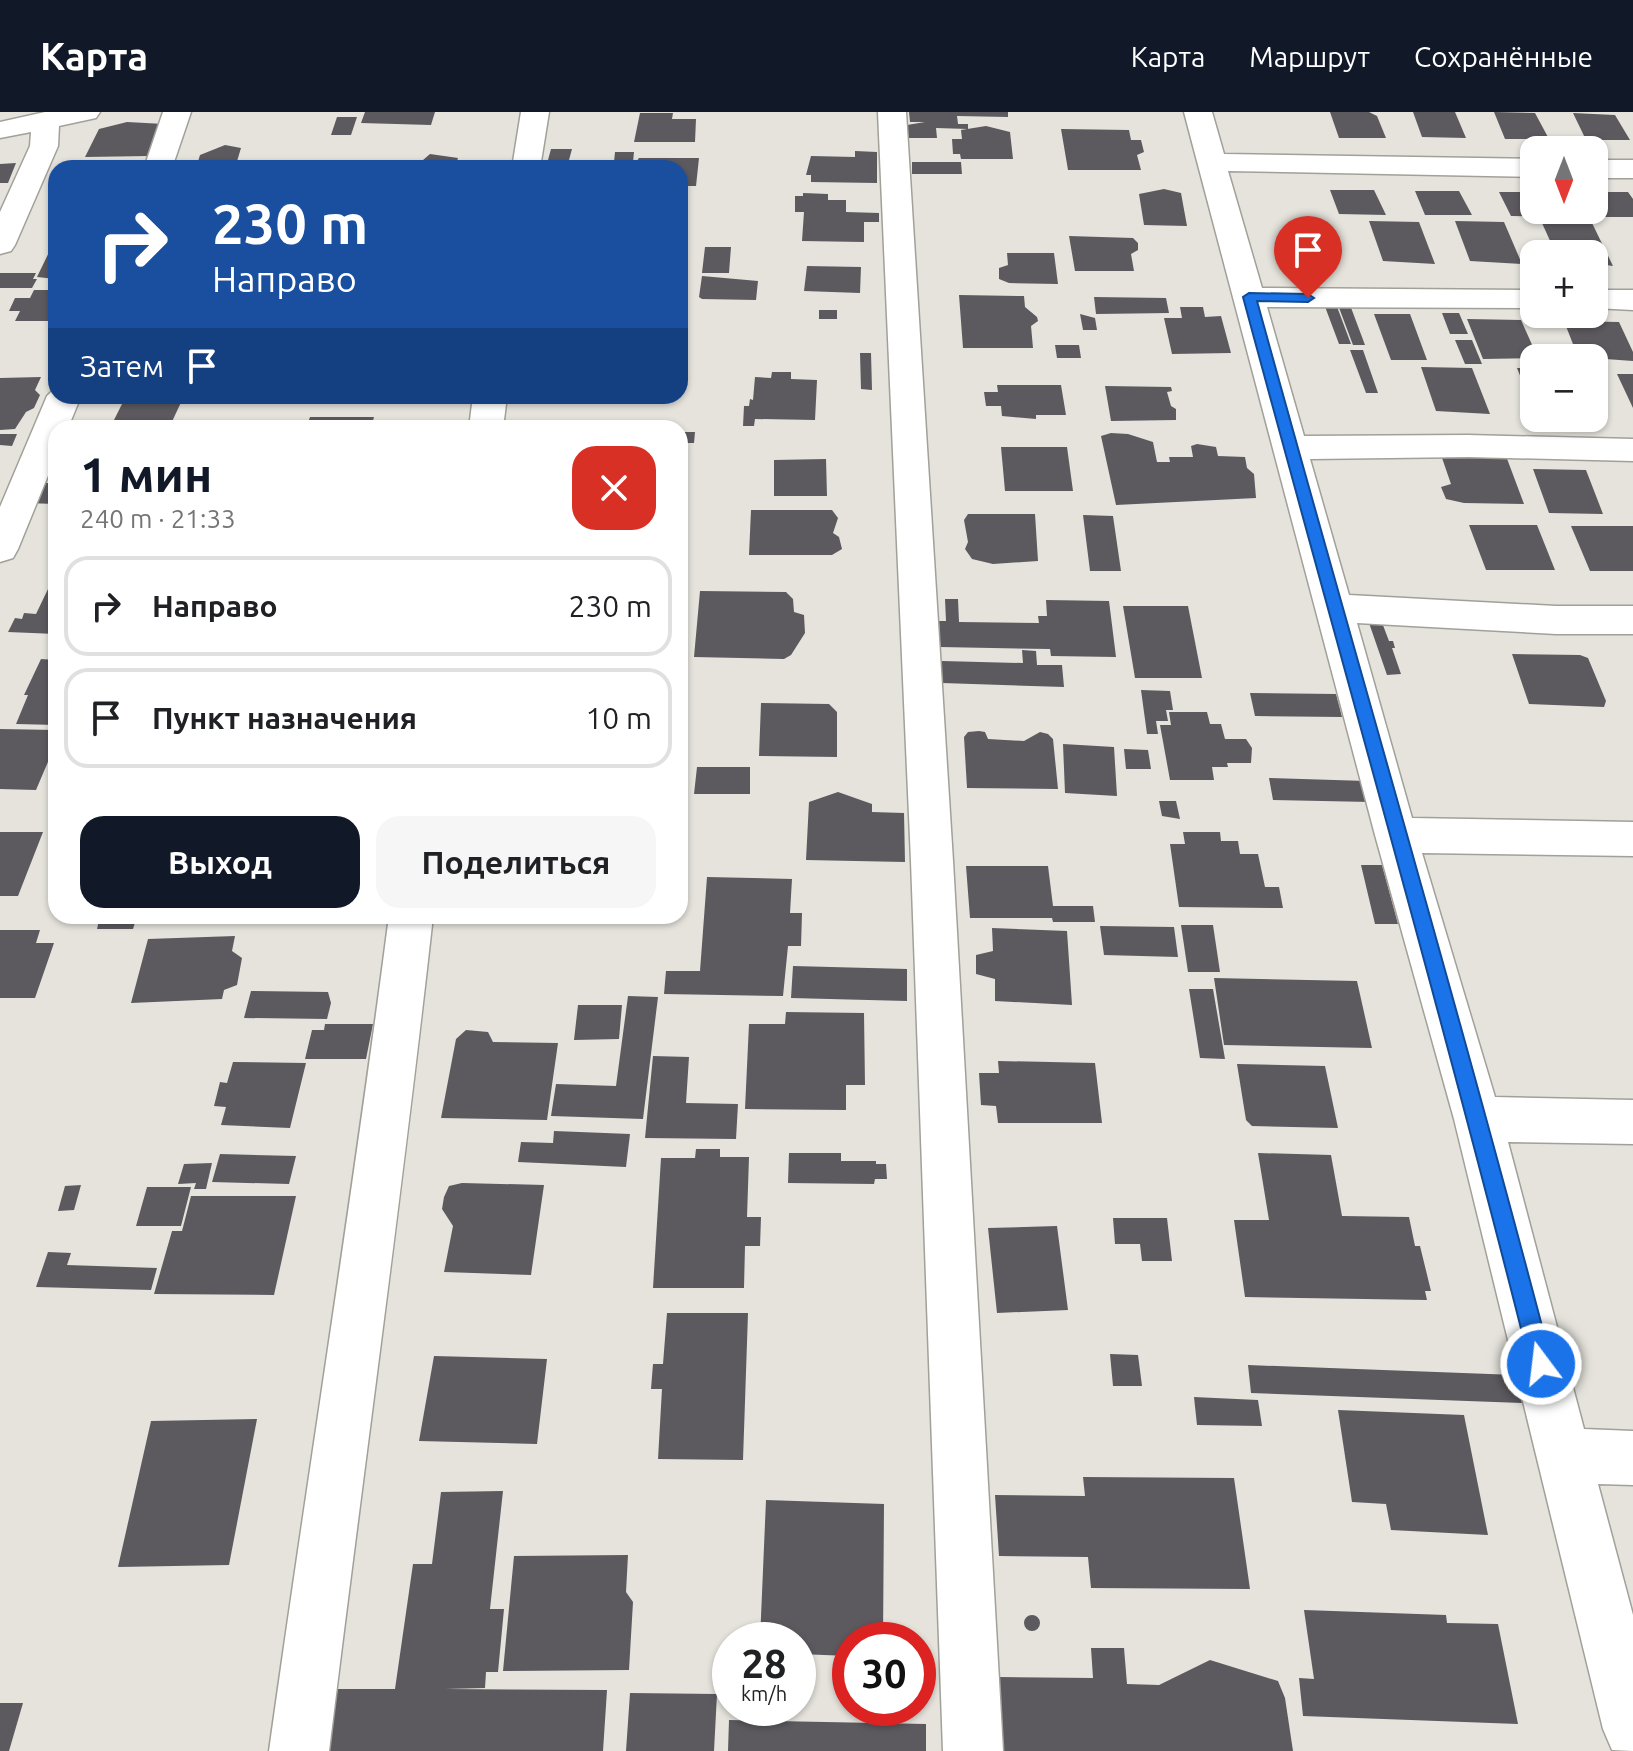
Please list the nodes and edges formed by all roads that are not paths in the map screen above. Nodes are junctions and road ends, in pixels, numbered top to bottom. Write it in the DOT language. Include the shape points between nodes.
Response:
graph roads {
  1 [pos="86,112"];
  2 [pos="177,112"];
  3 [pos="535,112"];
  4 [pos="892,112"];
  5 [pos="1198,112"];
  6 [pos="46,120"];
  7 [pos="0,130"];
  8 [pos="161,160"];
  9 [pos="527,160"];
  10 [pos="1212,162"];
  11 [pos="1520,168"];
  12 [pos="1608,169"];
  13 [pos="1633,169"];
  14 [pos="0,245"];
  15 [pos="1249,297"];
  16 [pos="1520,299"];
  17 [pos="1608,299"];
  18 [pos="1633,300"];
  19 [pos="48,434"];
  20 [pos="1289,448"];
  21 [pos="1633,450"];
  22 [pos="0,549"];
  23 [pos="1333,608"];
  24 [pos="1633,620"];
  25 [pos="1396,835"];
  26 [pos="1633,839"];
  27 [pos="410,924"];
  28 [pos="1478,1119"];
  29 [pos="1633,1122"];
  30 [pos="1565,1456"];
  31 [pos="1633,1458"];
  32 [pos="1633,1729"];
  33 [pos="299,1751"];
  34 [pos="973,1751"];
  1 -- 6 [label="street"];
  2 -- 8 [label="street"];
  3 -- 9 [label="street"];
  4 -- 34 [label="street"];
  5 -- 10 [label="street"];
  6 -- 7 [label="street"];
  6 -- 14 [label="street" via="44,146"];
  10 -- 11 [label="street"];
  10 -- 15 [label="street"];
  12 -- 13 [label="street"];
  15 -- 16 [label="street"];
  15 -- 20 [label="street"];
  17 -- 18 [label="street"];
  19 -- 22 [label="street"];
  20 -- 21 [label="street"];
  20 -- 23 [label="street"];
  23 -- 24 [label="street"];
  23 -- 25 [label="street"];
  25 -- 26 [label="street"];
  25 -- 28 [label="street"];
  27 -- 33 [label="street"];
  28 -- 29 [label="street"];
  28 -- 30 [label="street"];
  30 -- 31 [label="street"];
  30 -- 32 [label="street"];
}
